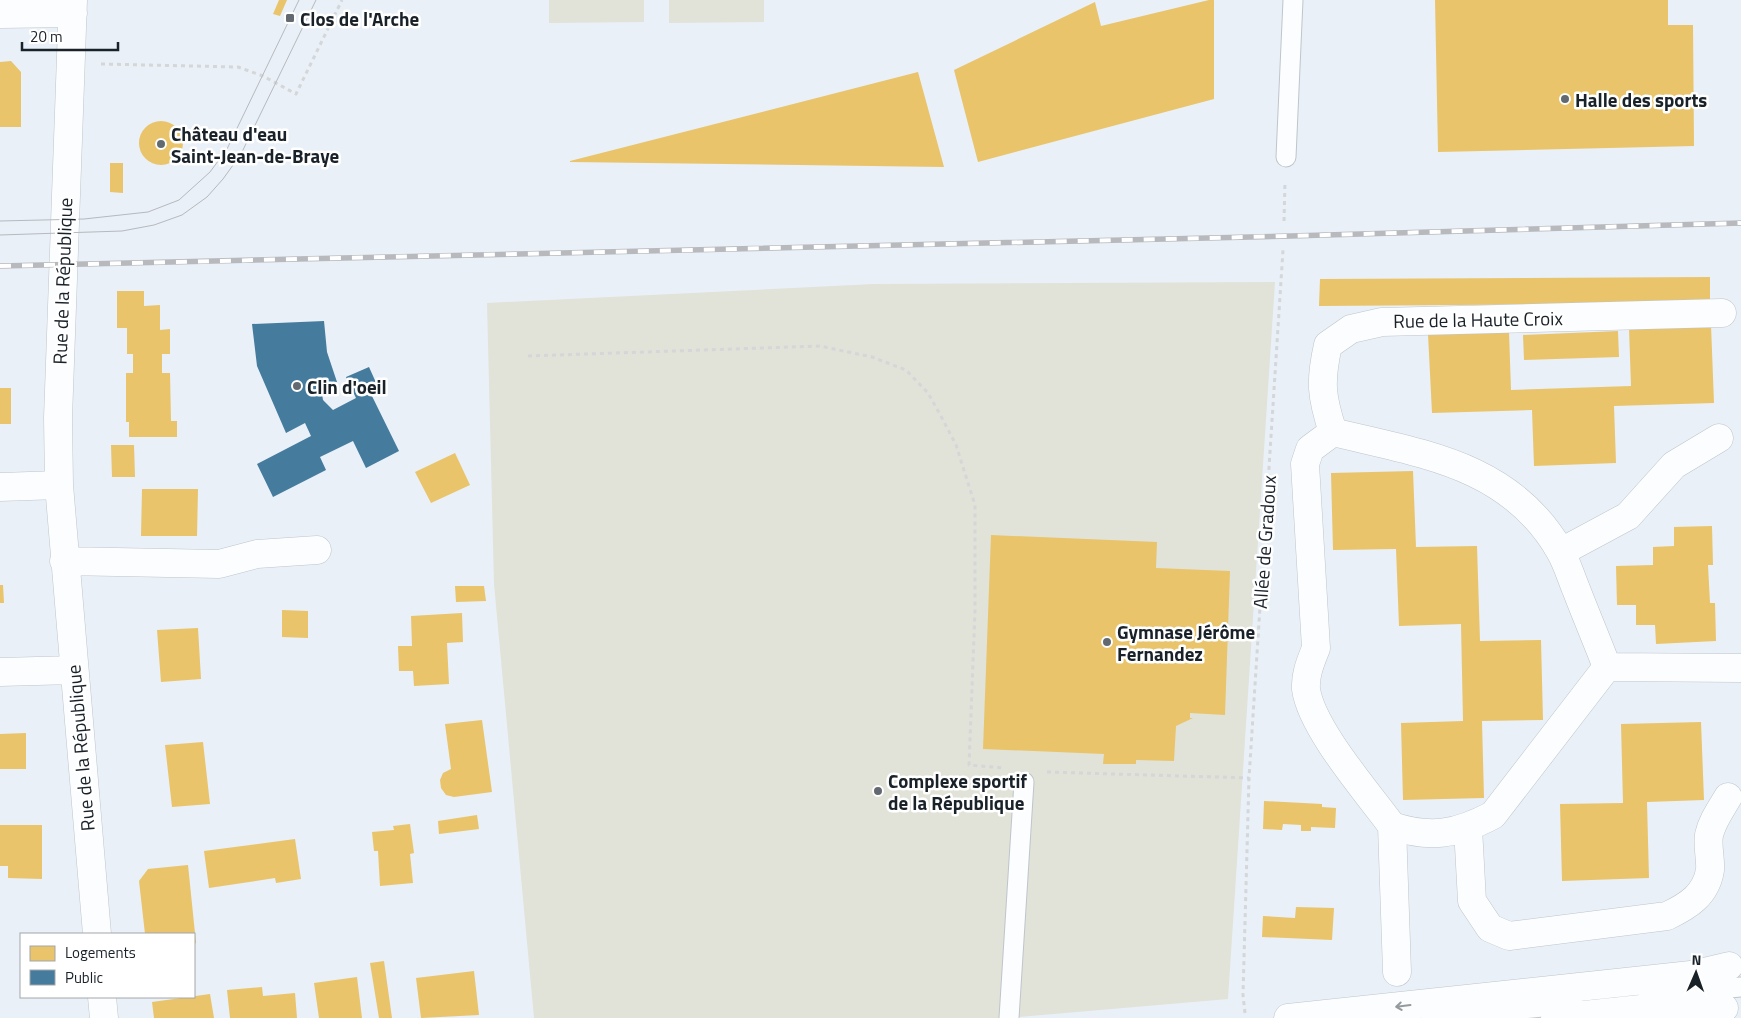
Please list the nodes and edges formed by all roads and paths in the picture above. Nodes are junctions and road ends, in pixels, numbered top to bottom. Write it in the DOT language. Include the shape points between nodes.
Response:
graph roads {
  1 [pos="342,0"];
  2 [pos="1292,0"];
  3 [pos="73,6"];
  4 [pos="0,14"];
  5 [pos="93,64"];
  6 [pos="1286,157"];
  7 [pos="1284,221"];
  8 [pos="1283,250"];
  9 [pos="1722,313"];
  10 [pos="528,356"];
  11 [pos="1333,432"];
  12 [pos="1719,438"];
  13 [pos="58,485"];
  14 [pos="0,487"];
  15 [pos="317,550"];
  16 [pos="1561,552"];
  17 [pos="64,561"];
  18 [pos="1607,667"];
  19 [pos="1741,668"];
  20 [pos="73,670"];
  21 [pos="0,672"];
  22 [pos="969,765"];
  23 [pos="1046,772"];
  24 [pos="1249,778"];
  25 [pos="1024,782"];
  26 [pos="1728,797"];
  27 [pos="1392,826"];
  28 [pos="1468,828"];
  29 [pos="97,933"];
  30 [pos="1397,972"];
  31 [pos="1731,986"];
  32 [pos="102,998"];
  33 [pos="1245,1013"];
  34 [pos="104,1018"];
  35 [pos="1008,1018"];
  36 [pos="1288,1018"];
  37 [pos="1431,1018"];
  38 [pos="1554,1018"];
  1 -- 5 [label="path" via="296,94 238,67"];
  2 -- 6 [label="lane"];
  3 -- 4 [label="street"];
  3 -- 13 [label="street, Rue de la République"];
  6 -- 7 [label="path"];
  8 -- 24 [label="path, Allée de Gradoux"];
  9 -- 11 [label="street, Rue de la Haute Croix" via="1382,322 1350,329 1328,345 1322,376"];
  10 -- 22 [label="path" via="820,346 872,357 906,370 928,393 942,418 958,453 975,505"];
  11 -- 16 [label="street" via="1446,460 1499,485 1544,526"];
  11 -- 27 [label="street" via="1310,449 1305,464 1316,648 1308,670 1306,689 1319,726"];
  12 -- 16 [label="street" via="1674,465 1628,516"];
  13 -- 14 [label="street"];
  13 -- 17 [label="street, Rue de la République"];
  15 -- 17 [label="street" via="257,554 219,564"];
  16 -- 18 [label="street"];
  17 -- 20 [label="street, Rue de la République"];
  18 -- 19 [label="street"];
  18 -- 28 [label="street" via="1493,815"];
  20 -- 21 [label="street"];
  20 -- 29 [label="street, Rue de la République"];
  23 -- 24 [label="path"];
  24 -- 33 [label="path, Allée de Gradoux"];
  25 -- 35 [label="lane"];
  26 -- 28 [label="street" via="1712,822 1710,870 1703,890 1690,905 1667,916 1509,936 1490,928 1472,901"];
  27 -- 28 [label="street" via="1439,835"];
  27 -- 30 [label="street"];
  31 -- 36 [label="street, one-way" via="1691,975"];
  31 -- 37 [label="lane"];
  31 -- 38 [label="street" via="1660,1007"];
  32 -- 34 [label="street"];
}
